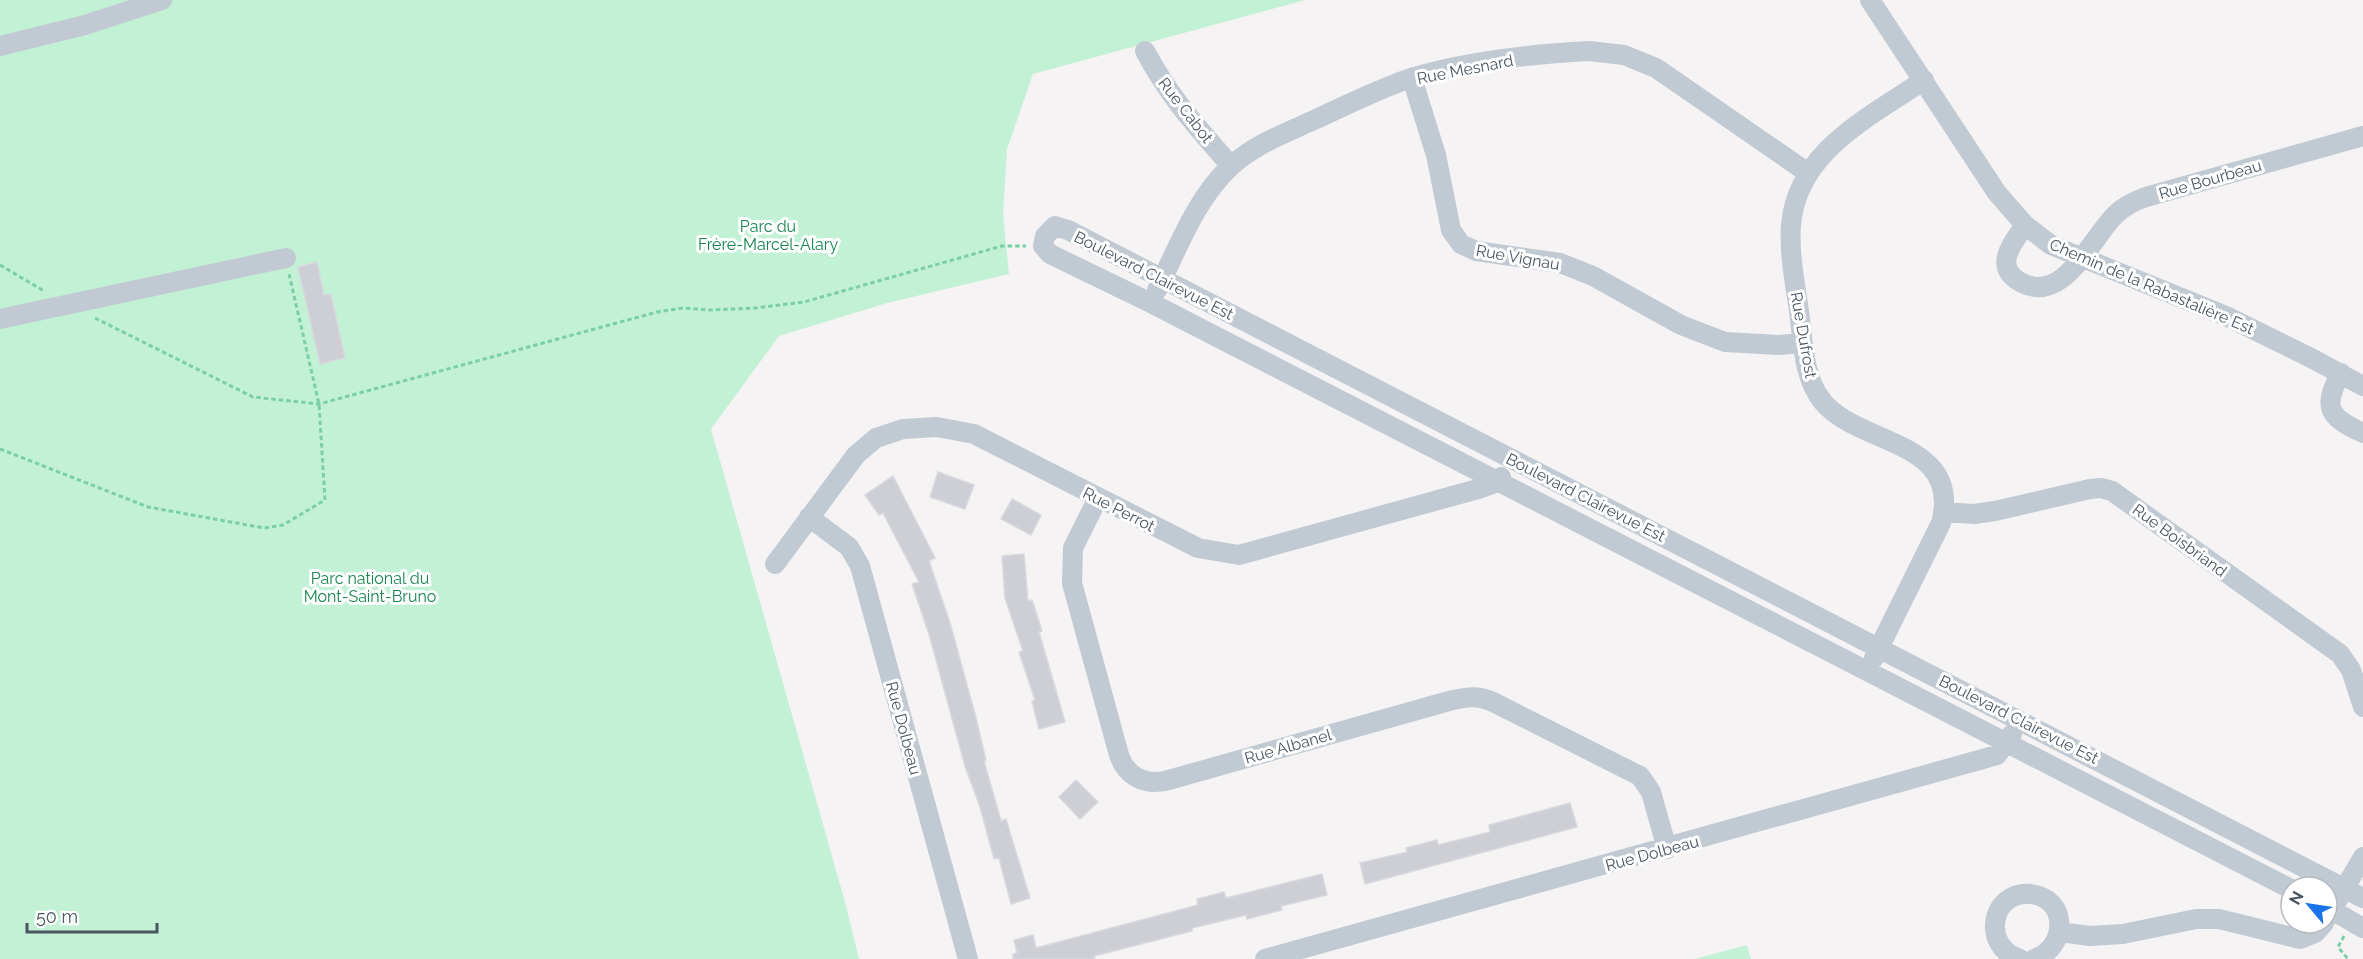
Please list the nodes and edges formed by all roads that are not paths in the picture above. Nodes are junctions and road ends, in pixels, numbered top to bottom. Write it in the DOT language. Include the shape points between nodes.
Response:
graph roads {
  1 [pos="162,0"];
  2 [pos="1870,0"];
  3 [pos="0,46"];
  4 [pos="1145,51"];
  5 [pos="1412,78"];
  6 [pos="1924,80"];
  7 [pos="2363,136"];
  8 [pos="1231,166"];
  9 [pos="1808,173"];
  10 [pos="2025,225"];
  11 [pos="286,258"];
  12 [pos="2081,258"];
  13 [pos="1162,279"];
  14 [pos="1151,303"];
  15 [pos="0,319"];
  16 [pos="1803,343"];
  17 [pos="2341,373"];
  18 [pos="2363,386"];
  19 [pos="2363,433"];
  20 [pos="1510,459"];
  21 [pos="1498,482"];
  22 [pos="1098,498"];
  23 [pos="1943,512"];
  24 [pos="809,517"];
  25 [pos="775,564"];
  26 [pos="1880,647"];
  27 [pos="1867,672"];
  28 [pos="2363,707"];
  29 [pos="2020,720"];
  30 [pos="2007,743"];
  31 [pos="1667,849"];
  32 [pos="2363,857"];
  33 [pos="2279,883"];
  34 [pos="2346,888"];
  35 [pos="2363,897"];
  36 [pos="2339,898"];
  37 [pos="2339,921"];
  38 [pos="2355,930"];
  39 [pos="2060,932"];
  40 [pos="2279,934"];
  41 [pos="2284,935"];
  42 [pos="2310,935"];
  43 [pos="968,959"];
  44 [pos="1265,959"];
  45 [pos="2020,959"];
  46 [pos="2034,959"];
  1 -- 3 [label="street" via="85,25"];
  2 -- 6 [label="street, Chemin de la Rabastalière Est"];
  4 -- 8 [label="street, Rue Cabot" via="1182,110"];
  5 -- 8 [label="street, Rue Mesnard" via="1267,142"];
  5 -- 9 [label="street, Rue Mesnard" via="1448,68 1574,52 1624,55 1656,68"];
  5 -- 16 [label="street, Rue Vignau" via="1436,155 1451,230 1461,244 1476,251 1560,263 1593,276 1681,326 1725,342"];
  6 -- 9 [label="street, Rue Dufrost" via="1841,138"];
  6 -- 10 [label="street, Chemin de la Rabastalière Est" via="1997,193"];
  7 -- 12 [label="street, Rue Bourbeau" via="2139,200 2112,218"];
  8 -- 13 [label="street, Rue Mesnard" via="1205,198"];
  9 -- 16 [label="street, Rue Dufrost" via="1797,195 1791,227"];
  10 -- 12 [label="street, Chemin de la Rabastalière Est" via="2051,245"];
  10 -- 12 [label="street, Rue Bourbeau" via="2006,259 2009,272 2019,281 2036,288 2050,286"];
  11 -- 15 [label="street"];
  12 -- 17 [label="street, Chemin de la Rabastalière Est" via="2226,316"];
  13 -- 14 [label="street, Rue Mesnard"];
  13 -- 14 [label="street, Boulevard Clairevue Est" via="1061,227 1055,226 1048,232 1043,246 1050,254"];
  13 -- 20 [label="street, Boulevard Clairevue Est"];
  14 -- 21 [label="street, Boulevard Clairevue Est"];
  16 -- 23 [label="street, Rue Dufrost" via="1811,382 1824,404 1837,415 1899,444 1926,462 1941,487"];
  17 -- 18 [label="street, Chemin de la Rabastalière Est"];
  17 -- 19 [label="street" via="2331,393 2330,406 2340,420"];
  20 -- 21 [label="street"];
  20 -- 26 [label="street, Boulevard Clairevue Est"];
  21 -- 22 [label="street, Rue Perrot" via="1239,555 1198,548"];
  21 -- 27 [label="street, Boulevard Clairevue Est"];
  22 -- 24 [label="street, Rue Perrot" via="974,434 937,426 903,429 876,438 856,455"];
  22 -- 31 [label="street, Rue Albanel" via="1073,548 1072,583 1119,755 1136,777 1165,781 1449,701 1480,698 1640,777 1651,792"];
  23 -- 26 [label="street, Rue Dufrost"];
  23 -- 28 [label="street, Rue Boisbriand" via="1985,513 2090,489 2112,491 2340,654 2351,670"];
  24 -- 25 [label="street, Rue Perrot"];
  24 -- 43 [label="street, Rue Dolbeau" via="849,547 860,566"];
  26 -- 27 [label="street, Rue Dufrost"];
  26 -- 29 [label="street, Boulevard Clairevue Est"];
  27 -- 30 [label="street, Boulevard Clairevue Est"];
  29 -- 30 [label="street, Rue Dolbeau"];
  29 -- 34 [label="street, Boulevard Clairevue Est"];
  30 -- 31 [label="street, Rue Dolbeau" via="1997,755"];
  30 -- 33 [label="street, Boulevard Clairevue Est"];
  31 -- 44 [label="street, Rue Dolbeau"];
  32 -- 34 [label="street"];
  34 -- 35 [label="street, Boulevard Clairevue Est"];
  34 -- 36 [label="street"];
  37 -- 38 [label="street"];
  39 -- 40 [label="street" via="2090,936 2122,934 2196,919 2219,919"];
  39 -- 45 [label="street" via="2060,921 2050,903 2031,894 2010,898 1996,915 1995,935 2005,951"];
  39 -- 46 [label="street" via="2051,950"];
  41 -- 42 [label="street" via="2300,939"];
}
